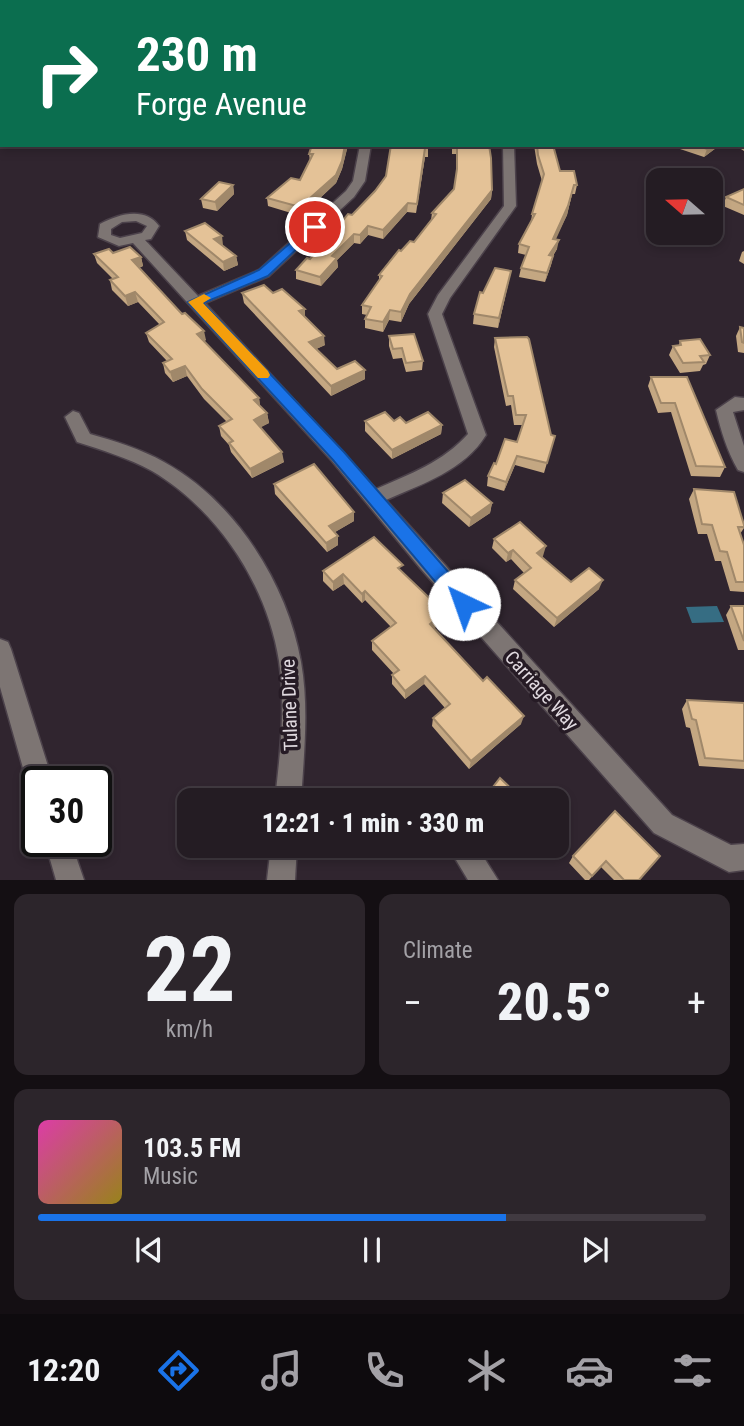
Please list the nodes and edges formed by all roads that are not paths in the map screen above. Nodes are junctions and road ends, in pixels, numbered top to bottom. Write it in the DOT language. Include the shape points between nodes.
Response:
graph roads {
  1 [pos="366,147"];
  2 [pos="508,147"];
  3 [pos="138,240"];
  4 [pos="195,302"];
  5 [pos="744,404"];
  6 [pos="73,417"];
  7 [pos="744,465"];
  8 [pos="373,498"];
  9 [pos="0,649"];
  10 [pos="35,766"];
  11 [pos="289,788"];
  12 [pos="63,857"];
  13 [pos="744,857"];
  14 [pos="283,858"];
  15 [pos="469,858"];
  16 [pos="70,880"];
  17 [pos="281,880"];
  18 [pos="484,880"];
  1 -- 4 [label="street" via="359,181 350,194 279,260 264,273"];
  2 -- 8 [label="street" via="510,206 435,314 477,435 464,452 439,468"];
  3 -- 4 [label="street, Carriage Way"];
  4 -- 8 [label="street, Carriage Way"];
  5 -- 7 [label="street" via="735,403 724,410"];
  6 -- 11 [label="street, Tulane Drive" via="83,438 129,452 167,472 205,502 248,555 275,608 290,660 294,735"];
  8 -- 13 [label="street, Carriage Way" via="663,824 729,859"];
  9 -- 10 [label="street"];
  12 -- 16 [label="street"];
  14 -- 17 [label="street"];
  15 -- 18 [label="street"];
}
